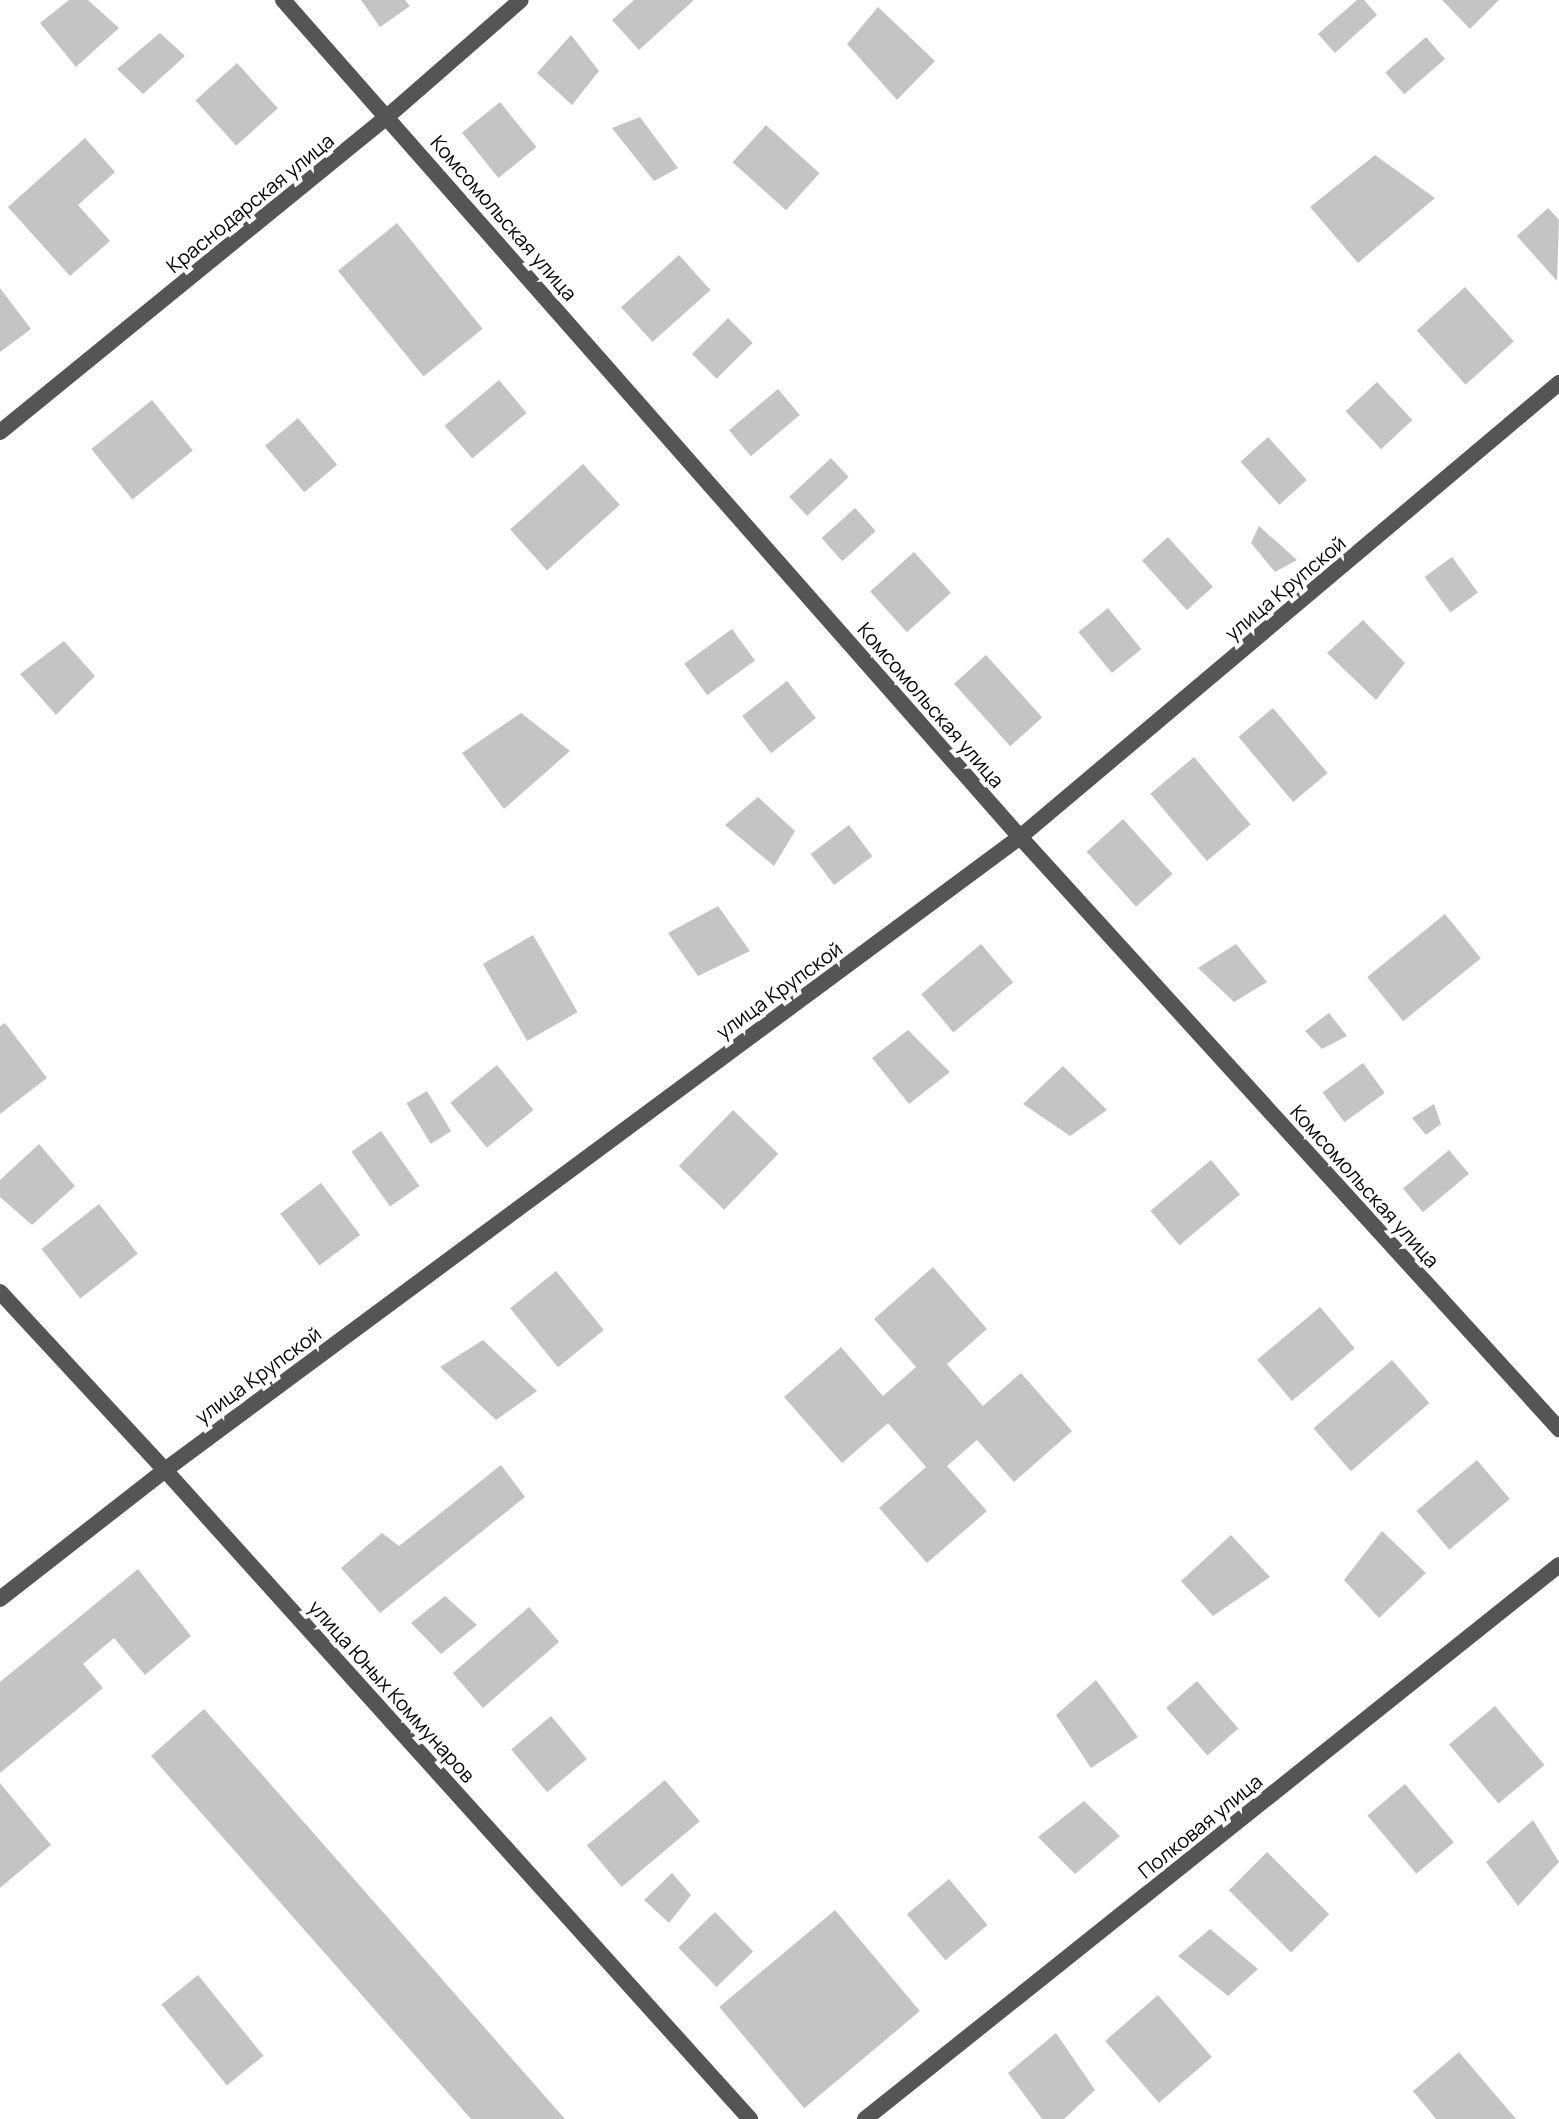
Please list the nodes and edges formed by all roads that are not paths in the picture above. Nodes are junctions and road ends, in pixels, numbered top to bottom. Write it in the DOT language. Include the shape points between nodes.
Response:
graph roads {
  1 [pos="283,0"];
  2 [pos="521,0"];
  3 [pos="388,116"];
  4 [pos="1559,383"];
  5 [pos="0,432"];
  6 [pos="1020,837"];
  7 [pos="0,1292"];
  8 [pos="1559,1429"];
  9 [pos="165,1470"];
  10 [pos="1559,1565"];
  11 [pos="0,1599"];
  12 [pos="750,2119"];
  13 [pos="865,2119"];
  1 -- 3 [label="street, Комсомольская улица"];
  2 -- 3 [label="street, Краснодарская улица"];
  3 -- 5 [label="street, Краснодарская улица"];
  3 -- 6 [label="street, Комсомольская улица"];
  4 -- 6 [label="street, улица Крупской"];
  6 -- 8 [label="street, Комсомольская улица"];
  6 -- 9 [label="street, улица Крупской"];
  7 -- 9 [label="street, улица Юных Коммунаров"];
  9 -- 11 [label="street, улица Крупской"];
  9 -- 12 [label="street, улица Юных Коммунаров"];
  10 -- 13 [label="street, Полковая улица"];
}
